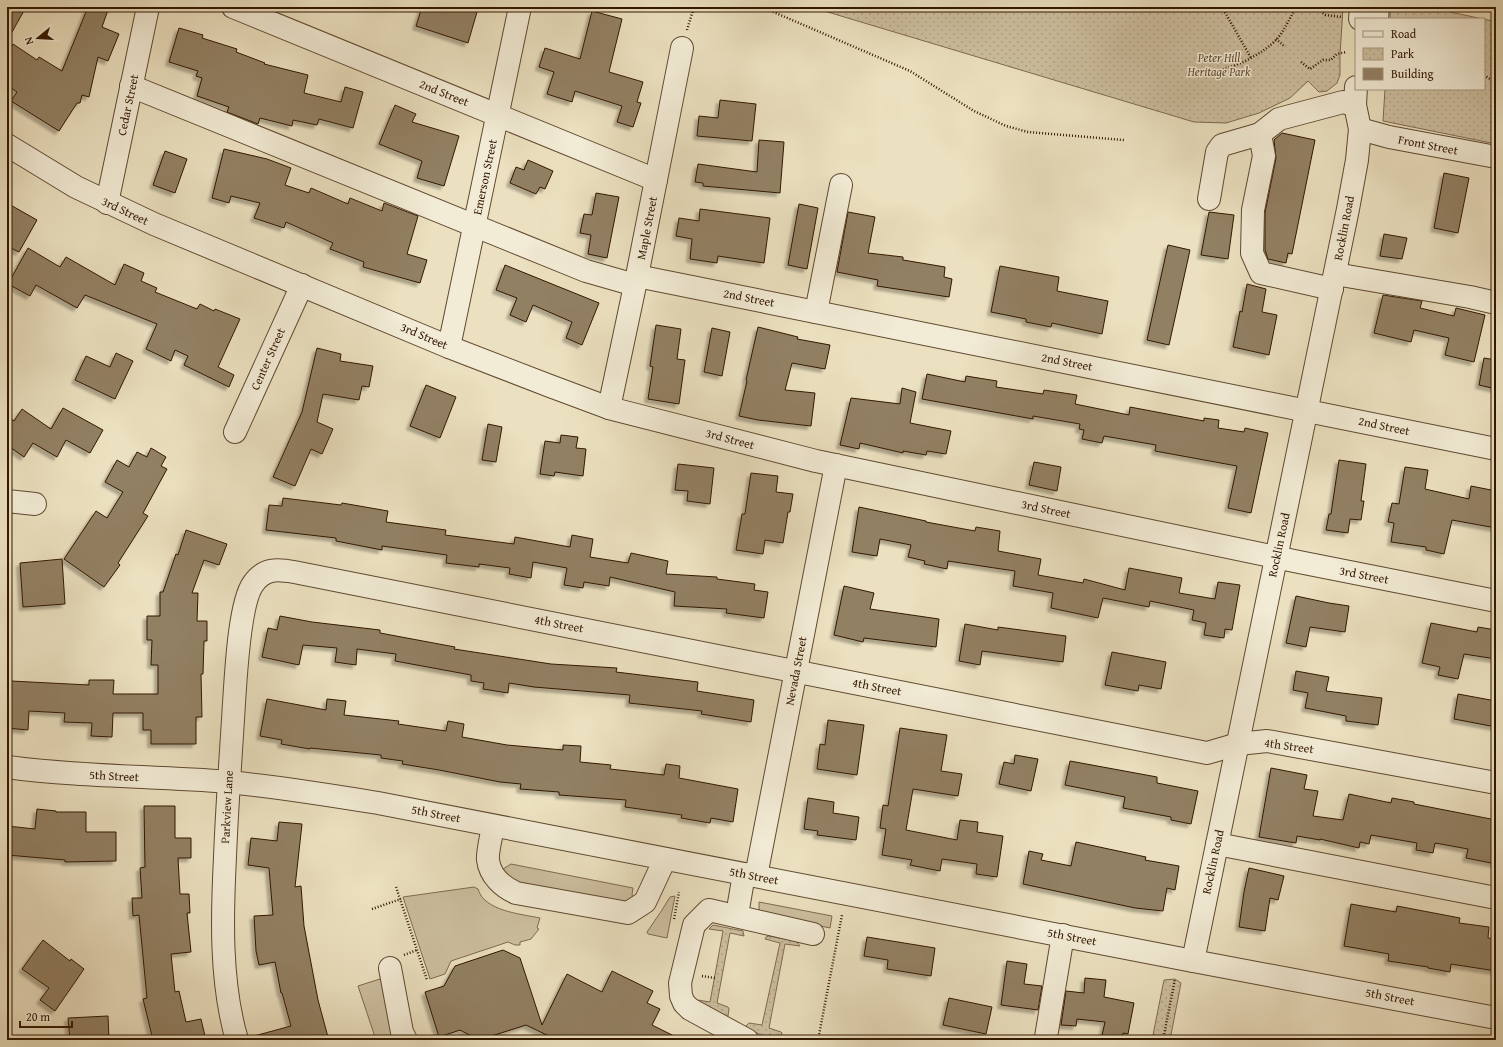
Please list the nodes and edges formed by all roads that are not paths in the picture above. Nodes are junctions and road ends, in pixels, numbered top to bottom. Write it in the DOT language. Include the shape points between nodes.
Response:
graph roads {
  1 [pos="148,7"];
  2 [pos="233,7"];
  3 [pos="520,7"];
  4 [pos="682,48"];
  5 [pos="131,86"];
  6 [pos="1370,90"];
  7 [pos="1355,96"];
  8 [pos="497,115"];
  9 [pos="1360,129"];
  10 [pos="1260,134"];
  11 [pos="7,145"];
  12 [pos="1496,157"];
  13 [pos="656,180"];
  14 [pos="841,185"];
  15 [pos="1209,199"];
  16 [pos="107,203"];
  17 [pos="475,227"];
  18 [pos="636,281"];
  19 [pos="1334,282"];
  20 [pos="302,285"];
  21 [pos="1496,303"];
  22 [pos="816,312"];
  23 [pos="449,346"];
  24 [pos="609,408"];
  25 [pos="1307,410"];
  26 [pos="235,432"];
  27 [pos="1496,449"];
  28 [pos="836,465"];
  29 [pos="7,501"];
  30 [pos="35,504"];
  31 [pos="1277,556"];
  32 [pos="259,577"];
  33 [pos="1496,601"];
  34 [pos="796,671"];
  35 [pos="1238,744"];
  36 [pos="7,767"];
  37 [pos="228,782"];
  38 [pos="1496,783"];
  39 [pos="493,826"];
  40 [pos="1217,844"];
  41 [pos="665,858"];
  42 [pos="750,875"];
  43 [pos="1496,898"];
  44 [pos="737,915"];
  45 [pos="813,934"];
  46 [pos="1062,935"];
  47 [pos="1193,961"];
  48 [pos="390,968"];
  49 [pos="1496,1018"];
  50 [pos="1046,1037"];
  51 [pos="237,1040"];
  52 [pos="406,1040"];
  53 [pos="747,1040"];
  1 -- 5 [label="street, Cedar Street"];
  2 -- 8 [label="street, 2nd Street"];
  3 -- 8 [label="street, Emerson Street"];
  4 -- 13 [label="street, Maple Street"];
  5 -- 16 [label="street, Cedar Street"];
  5 -- 17 [label="street, 2nd Street"];
  6 -- 9 [label="street, Rocklin Road" via="1368,112"];
  7 -- 9 [label="street, Rocklin Road"];
  7 -- 10 [label="street" via="1343,102 1279,119"];
  8 -- 13 [label="street, 2nd Street"];
  8 -- 17 [label="street, Emerson Street"];
  9 -- 12 [label="street, Front Street"];
  9 -- 19 [label="street, Rocklin Road" via="1357,160"];
  10 -- 15 [label="street" via="1222,144 1217,152"];
  10 -- 19 [label="street" via="1264,156 1253,210 1252,253 1261,273"];
  11 -- 16 [label="street, 3rd Street"];
  13 -- 18 [label="street, Maple Street"];
  14 -- 22 [label="street"];
  16 -- 20 [label="street, 3rd Street"];
  17 -- 18 [label="street, 2nd Street" via="586,271"];
  17 -- 23 [label="street, Emerson Street"];
  18 -- 22 [label="street, 2nd Street"];
  18 -- 24 [label="street, Maple Street"];
  19 -- 21 [label="street" via="1470,297"];
  19 -- 25 [label="street, Rocklin Road"];
  20 -- 23 [label="street, 3rd Street"];
  20 -- 26 [label="street, Center Street"];
  22 -- 25 [label="street, 2nd Street"];
  23 -- 24 [label="street, 3rd Street"];
  24 -- 28 [label="street, 3rd Street"];
  25 -- 27 [label="street, 2nd Street"];
  25 -- 31 [label="street, Rocklin Road"];
  28 -- 31 [label="street, 3rd Street"];
  28 -- 34 [label="street, Nevada Street"];
  29 -- 30 [label="street"];
  31 -- 33 [label="street, 3rd Street"];
  31 -- 35 [label="street, Rocklin Road"];
  32 -- 34 [label="street, 4th Street" via="276,569 294,572"];
  32 -- 37 [label="street, Parkview Lane" via="250,590 238,652"];
  34 -- 35 [label="street, 4th Street" via="1207,753"];
  34 -- 42 [label="street, Nevada Street"];
  35 -- 38 [label="street, 4th Street" via="1267,741"];
  35 -- 40 [label="street, Rocklin Road"];
  36 -- 37 [label="street, 5th Street" via="39,772"];
  37 -- 39 [label="street, 5th Street" via="317,793"];
  37 -- 51 [label="street, Parkview Lane" via="223,933 228,998"];
  39 -- 41 [label="street, 5th Street"];
  39 -- 41 [label="street" via="488,860 496,878 506,889 516,893 628,913 645,902"];
  40 -- 43 [label="street"];
  40 -- 47 [label="street, Rocklin Road"];
  41 -- 42 [label="street, 5th Street"];
  42 -- 44 [label="street, Nevada Street"];
  42 -- 46 [label="street, 5th Street"];
  44 -- 45 [label="street"];
  44 -- 53 [label="street" via="709,910 694,925 680,984 681,996 690,1009"];
  46 -- 47 [label="street, 5th Street"];
  46 -- 50 [label="street"];
  47 -- 49 [label="street, 5th Street"];
  48 -- 52 [label="street" via="402,1032"];
}
